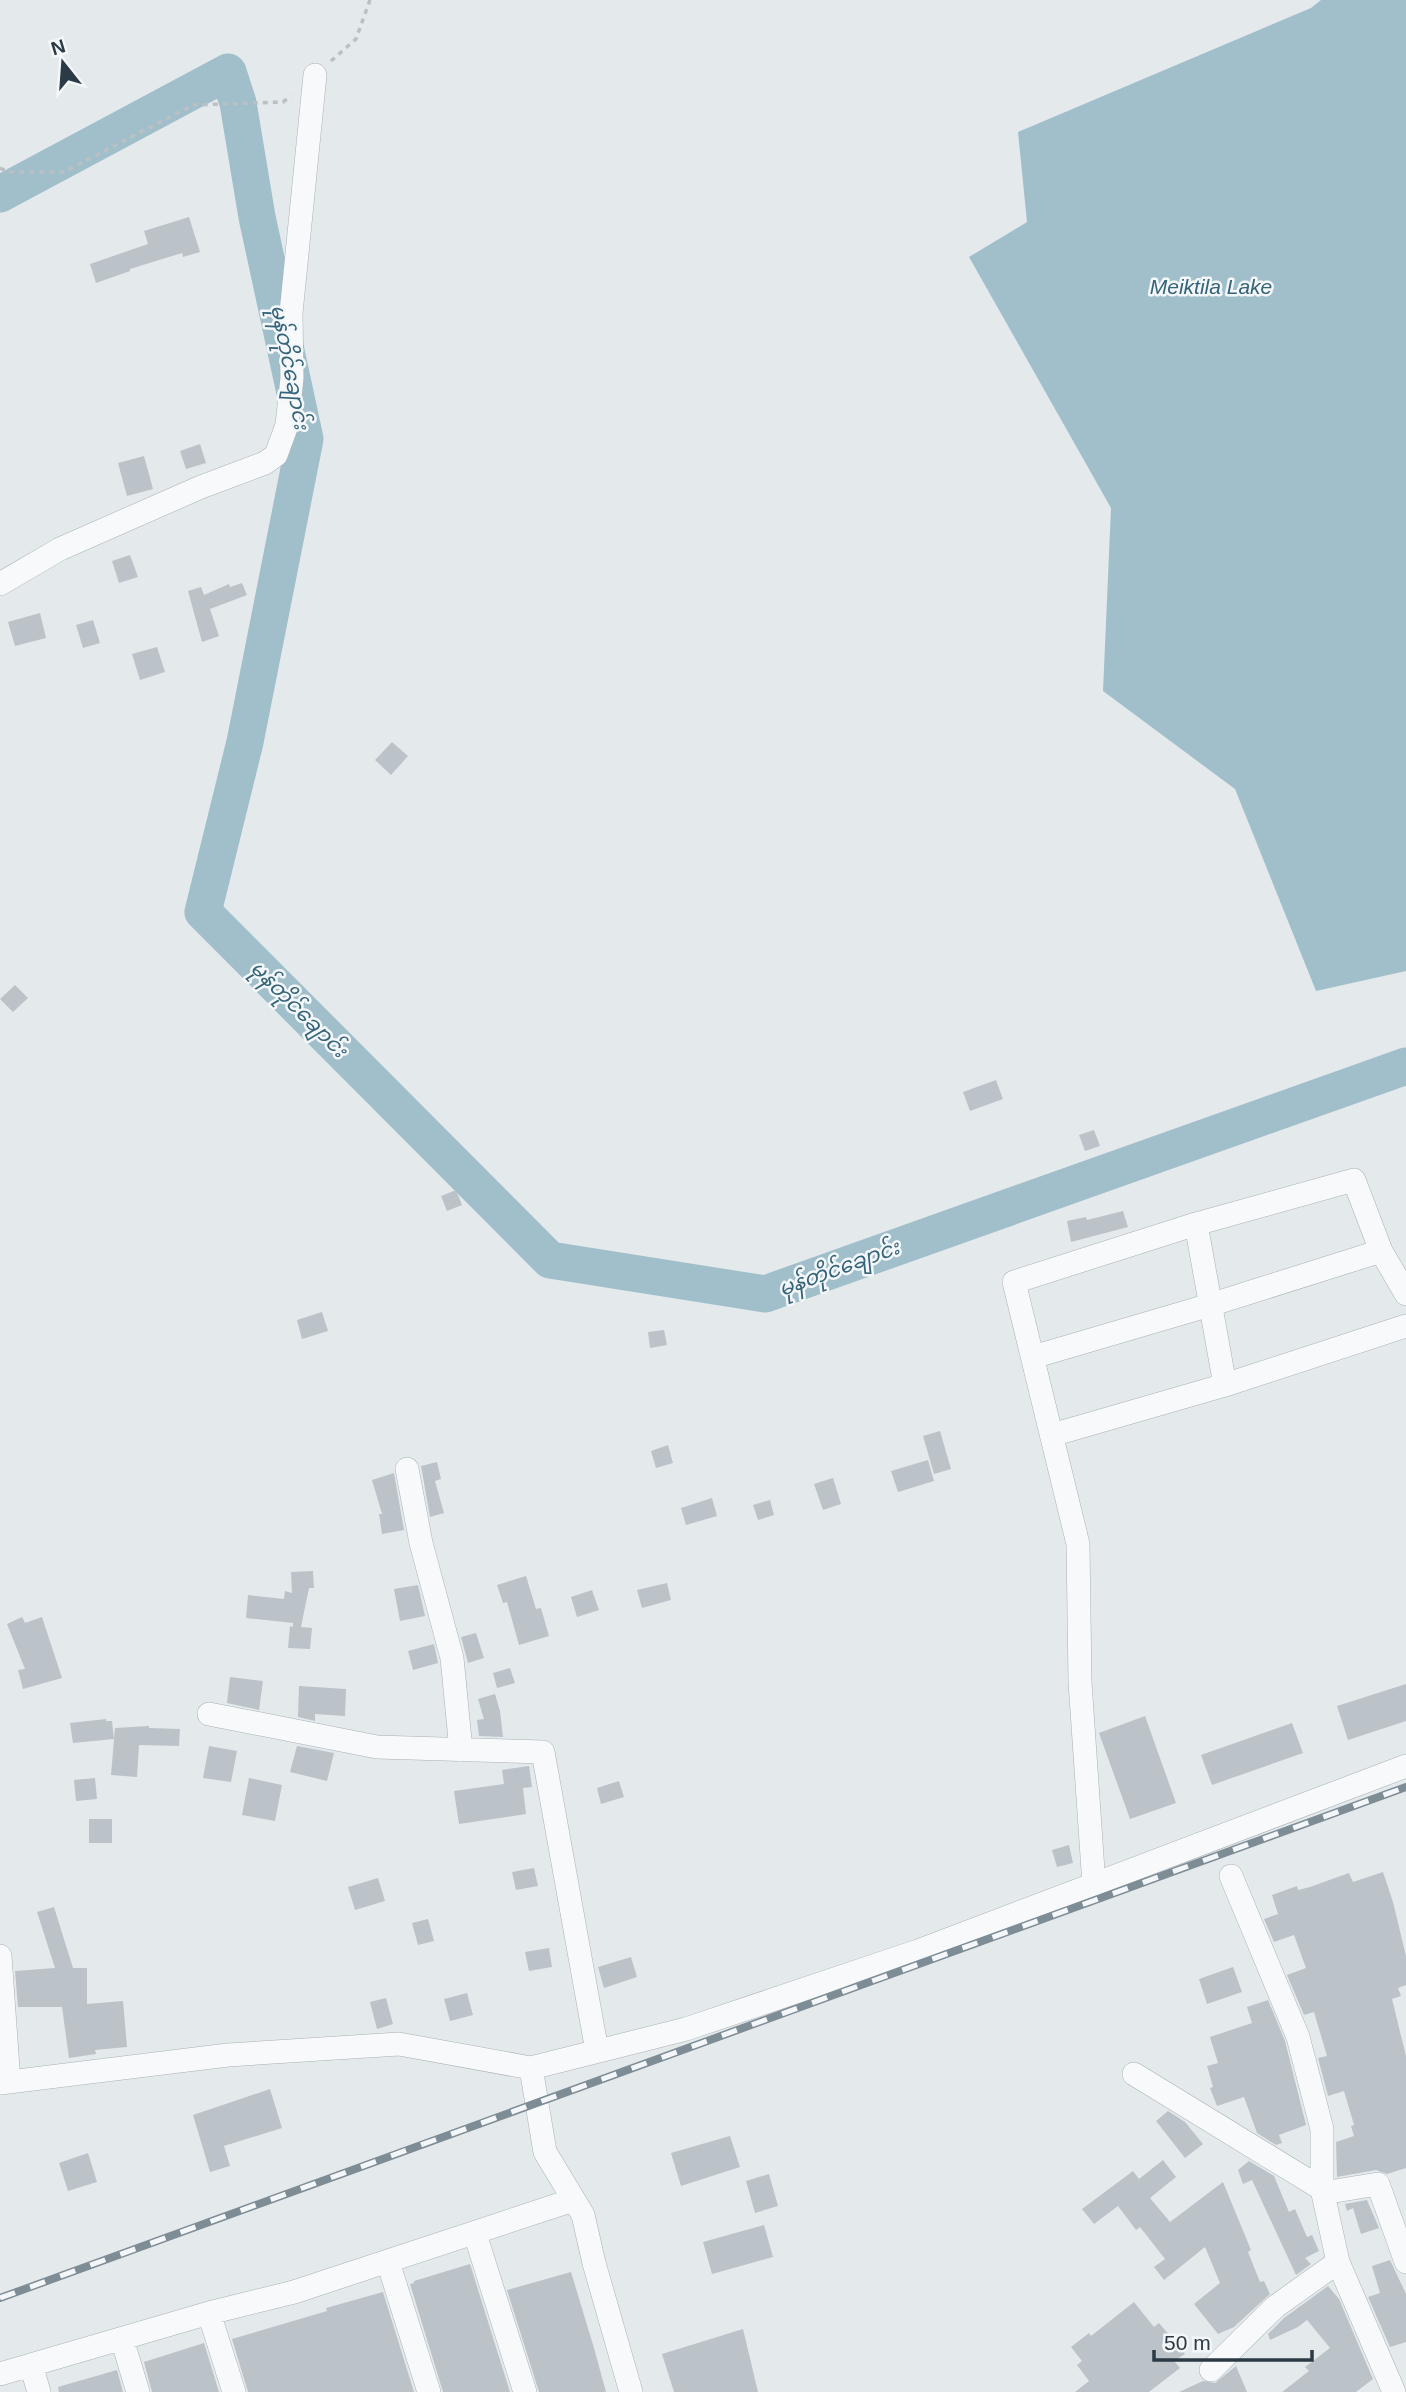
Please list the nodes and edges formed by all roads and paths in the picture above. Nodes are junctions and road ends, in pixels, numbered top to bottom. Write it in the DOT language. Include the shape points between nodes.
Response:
graph roads {
  1 [pos="370,0"];
  2 [pos="315,75"];
  3 [pos="0,168"];
  4 [pos="0,584"];
  5 [pos="1196,1224"];
  6 [pos="1381,1251"];
  7 [pos="1406,1294"];
  8 [pos="1210,1305"];
  9 [pos="1406,1326"];
  10 [pos="1033,1357"];
  11 [pos="1225,1385"];
  12 [pos="1052,1435"];
  13 [pos="407,1469"];
  14 [pos="209,1713"];
  15 [pos="461,1750"];
  16 [pos="1406,1766"];
  17 [pos="1231,1876"];
  18 [pos="1094,1885"];
  19 [pos="0,1956"];
  20 [pos="597,2051"];
  21 [pos="531,2068"];
  22 [pos="1135,2074"];
  23 [pos="5,2082"];
  24 [pos="1322,2189"];
  25 [pos="573,2200"];
  26 [pos="475,2234"];
  27 [pos="388,2262"];
  28 [pos="1338,2262"];
  29 [pos="1406,2262"];
  30 [pos="209,2313"];
  31 [pos="122,2339"];
  32 [pos="31,2365"];
  33 [pos="1211,2370"];
  34 [pos="0,2374"];
  35 [pos="1396,2387"];
  36 [pos="39,2392"];
  37 [pos="138,2392"];
  38 [pos="234,2392"];
  39 [pos="429,2392"];
  40 [pos="525,2392"];
  41 [pos="631,2392"];
  1 -- 2 [label="path" via="356,39"];
  2 -- 3 [label="path" via="283,102 193,105 64,172"];
  2 -- 4 [label="street" via="291,313 292,378 287,425 276,455 60,549"];
  5 -- 6 [label="street" via="1354,1180"];
  5 -- 8 [label="street"];
  5 -- 10 [label="street" via="1014,1282"];
  6 -- 7 [label="street"];
  6 -- 8 [label="street"];
  8 -- 10 [label="street"];
  8 -- 11 [label="street"];
  9 -- 11 [label="street"];
  10 -- 12 [label="street"];
  11 -- 12 [label="street"];
  12 -- 18 [label="street" via="1078,1544 1080,1682"];
  13 -- 15 [label="street" via="421,1543 452,1658"];
  14 -- 15 [label="street" via="377,1747"];
  15 -- 20 [label="street" via="543,1752"];
  16 -- 18 [label="street"];
  17 -- 24 [label="street" via="1298,2037 1322,2129"];
  18 -- 20 [label="street" via="905,1956 686,2029"];
  19 -- 23 [label="street"];
  20 -- 21 [label="street"];
  21 -- 23 [label="street" via="399,2044 228,2055"];
  21 -- 25 [label="street" via="545,2152"];
  22 -- 24 [label="street"];
  24 -- 28 [label="street"];
  24 -- 29 [label="street" via="1329,2192 1377,2184"];
  25 -- 26 [label="street"];
  25 -- 41 [label="street" via="583,2216"];
  26 -- 27 [label="street"];
  26 -- 40 [label="street"];
  27 -- 30 [label="street"];
  27 -- 39 [label="street"];
  28 -- 33 [label="street" via="1275,2307"];
  28 -- 35 [label="street"];
  30 -- 31 [label="street"];
  30 -- 38 [label="street"];
  31 -- 32 [label="street"];
  31 -- 37 [label="street"];
  32 -- 34 [label="street"];
  32 -- 36 [label="street"];
}
